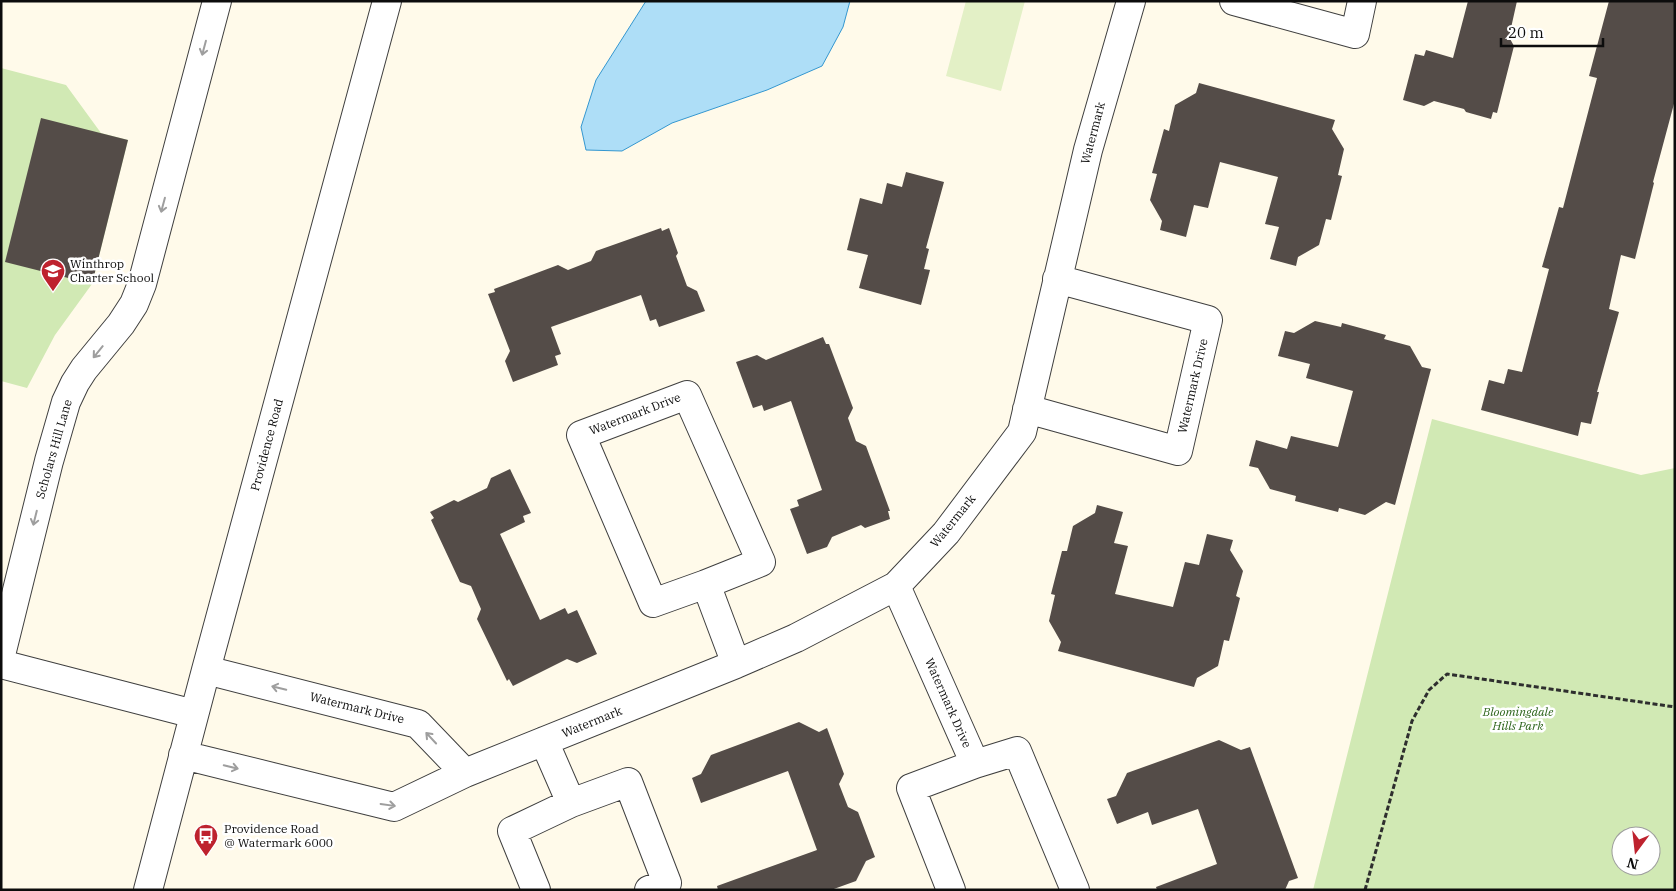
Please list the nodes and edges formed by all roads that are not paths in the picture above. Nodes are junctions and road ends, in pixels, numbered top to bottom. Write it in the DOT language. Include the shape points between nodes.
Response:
graph roads {
  1 [pos="217,1"];
  2 [pos="388,1"];
  3 [pos="1131,1"];
  4 [pos="1234,1"];
  5 [pos="1362,1"];
  6 [pos="1057,279"];
  7 [pos="1027,409"];
  8 [pos="706,584"];
  9 [pos="896,586"];
  10 [pos="1,655"];
  11 [pos="1,664"];
  12 [pos="736,664"];
  13 [pos="206,670"];
  14 [pos="194,714"];
  15 [pos="544,741"];
  16 [pos="183,755"];
  17 [pos="975,764"];
  18 [pos="465,773"];
  19 [pos="572,803"];
  20 [pos="148,890"];
  21 [pos="536,890"];
  22 [pos="649,890"];
  23 [pos="951,890"];
  24 [pos="1075,890"];
  1 -- 10 [label="street, Scholars Hill Lane, one-way" via="142,284 134,304 84,369 66,402"];
  2 -- 13 [label="street, Providence Road"];
  3 -- 6 [label="street, Watermark" via="1088,150"];
  4 -- 5 [label="street" via="1355,34"];
  6 -- 7 [label="street, Watermark"];
  6 -- 7 [label="street, Watermark Drive" via="1208,320 1178,451"];
  7 -- 9 [label="street, Watermark" via="1022,432 946,533"];
  8 -- 8 [label="street, Watermark Drive" via="761,562 687,395 581,434 653,603"];
  8 -- 12 [label="street"];
  9 -- 12 [label="street, Watermark" via="796,638"];
  9 -- 17 [label="street, Watermark Drive"];
  11 -- 14 [label="street"];
  12 -- 15 [label="street, Watermark"];
  13 -- 14 [label="street, Providence Road"];
  18 -- 13 [label="street, Watermark Drive, one-way" via="418,724"];
  14 -- 16 [label="street, Providence Road"];
  15 -- 18 [label="street, Watermark"];
  15 -- 19 [label="street"];
  16 -- 18 [label="street, one-way" via="394,807"];
  16 -- 20 [label="street, Providence Road"];
  17 -- 23 [label="street, Watermark Drive" via="911,788"];
  17 -- 24 [label="street, Watermark Drive" via="1017,751"];
  19 -- 21 [label="street" via="512,831"];
  19 -- 22 [label="street" via="628,782 667,883"];
}
